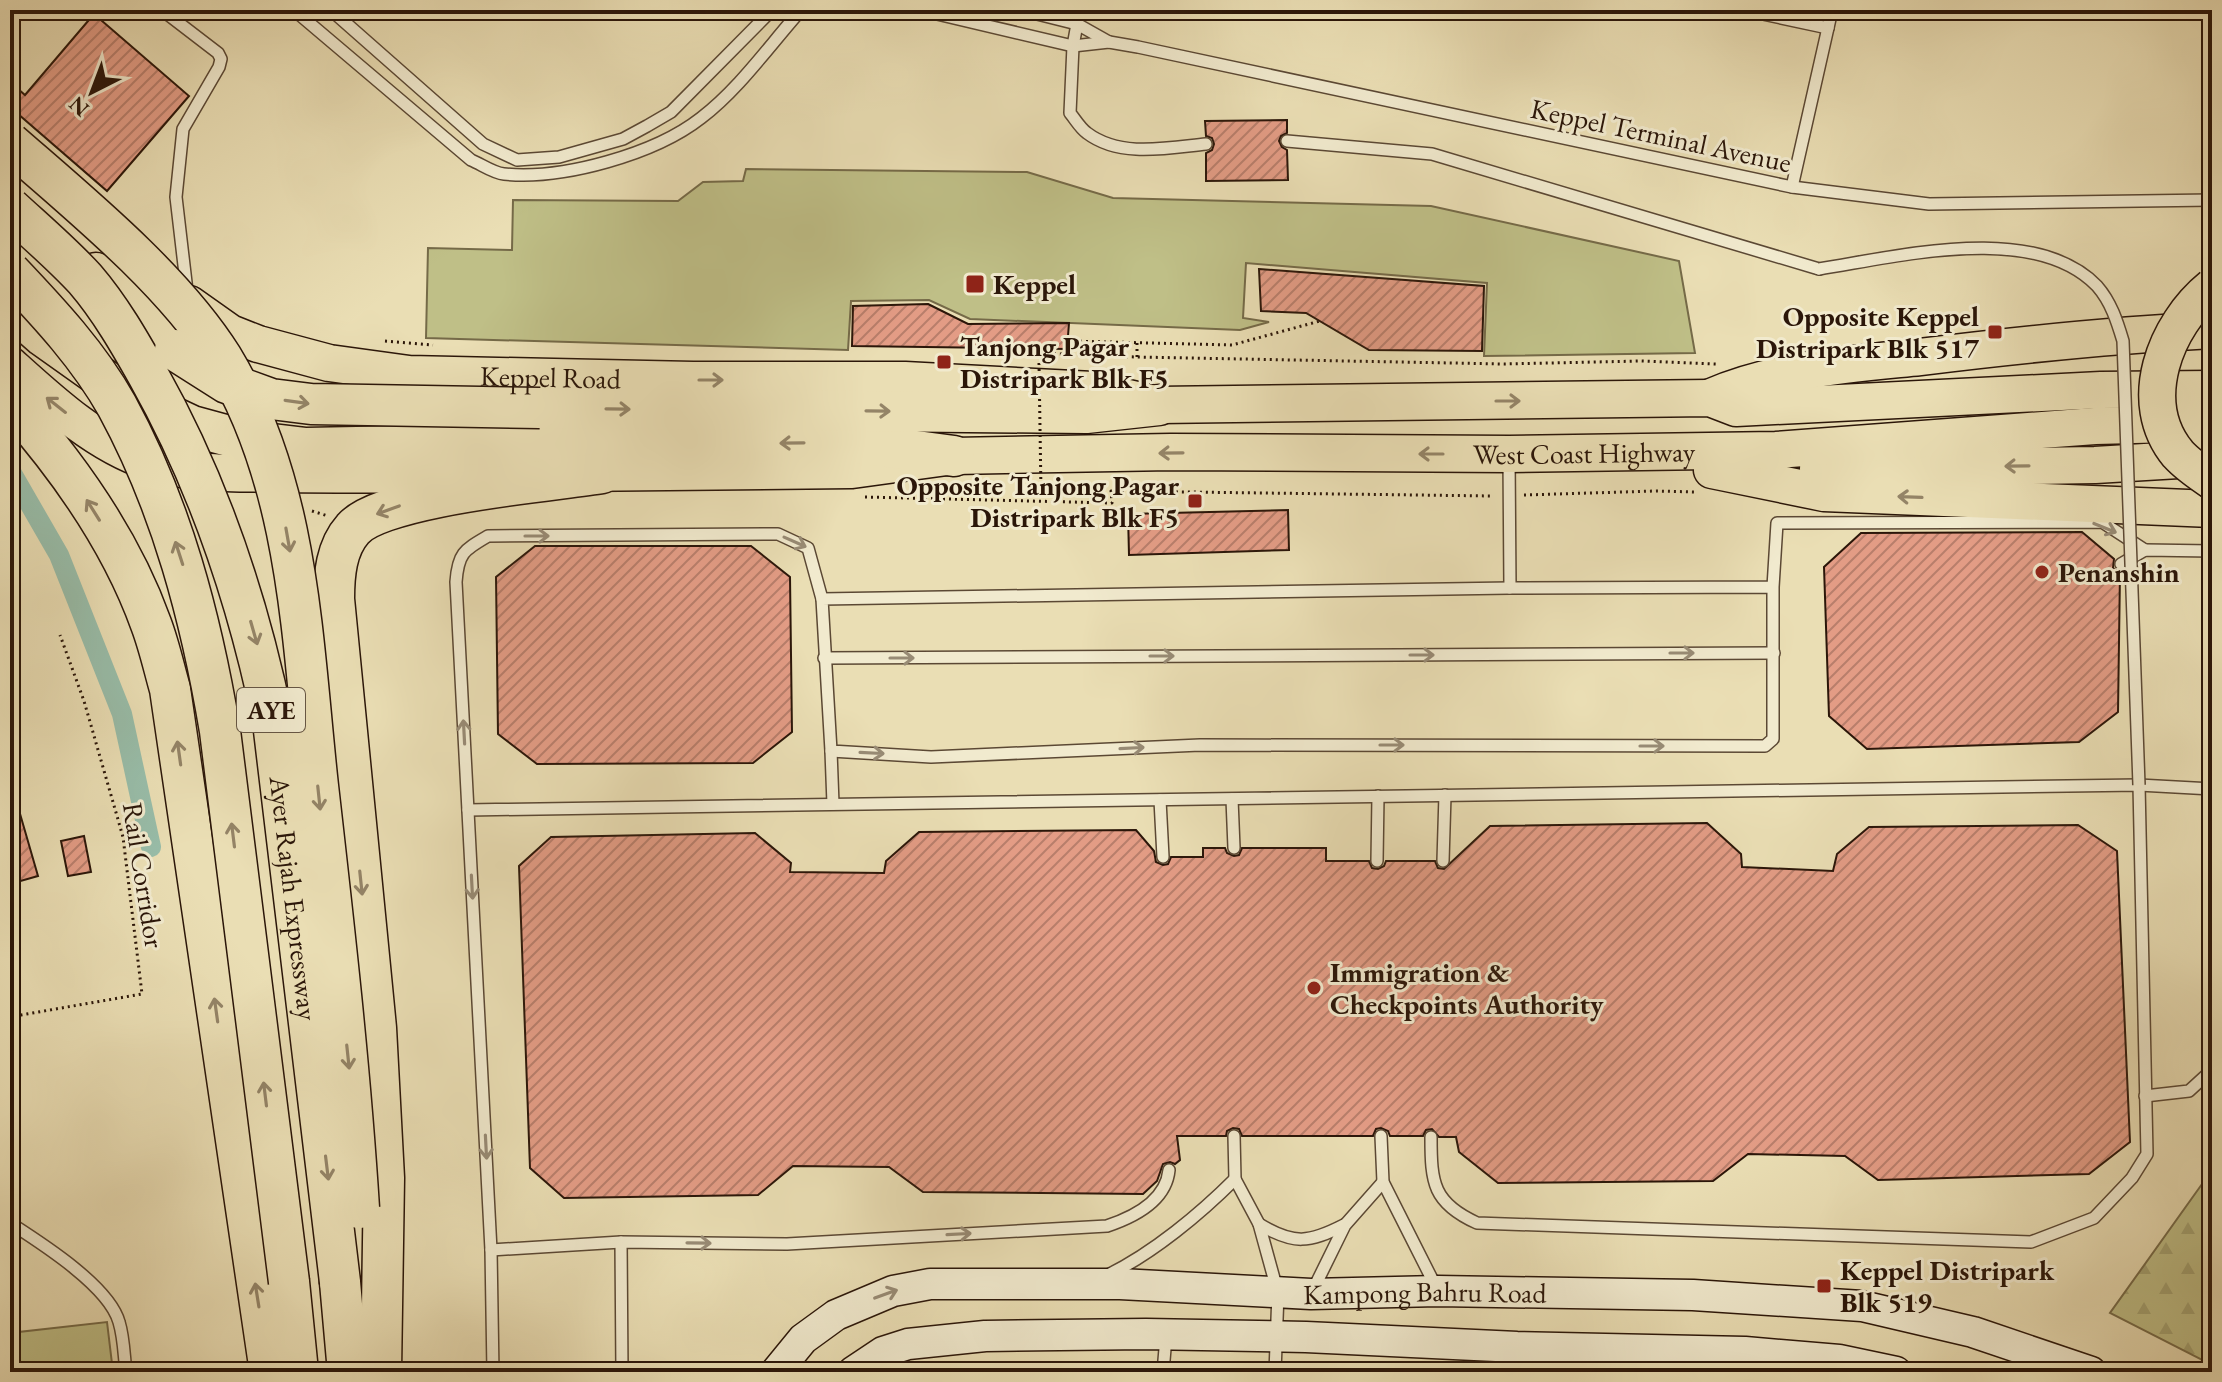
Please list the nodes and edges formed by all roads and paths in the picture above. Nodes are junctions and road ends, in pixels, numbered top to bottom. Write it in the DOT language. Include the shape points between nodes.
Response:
graph roads {
  1 [pos="162,10"];
  2 [pos="294,10"];
  3 [pos="331,10"];
  4 [pos="772,10"];
  5 [pos="801,10"];
  6 [pos="920,10"];
  7 [pos="1021,10"];
  8 [pos="1744,10"];
  9 [pos="1832,10"];
  10 [pos="1077,24"];
  11 [pos="1828,28"];
  12 [pos="1109,42"];
  13 [pos="1073,46"];
  14 [pos="1287,141"];
  15 [pos="10,143"];
  16 [pos="1206,144"];
  17 [pos="10,155"];
  18 [pos="1792,187"];
  19 [pos="10,196"];
  20 [pos="2212,200"];
  21 [pos="10,208"];
  22 [pos="10,272"];
  23 [pos="2212,287"];
  24 [pos="10,307"];
  25 [pos="192,307"];
  26 [pos="1320,321"];
  27 [pos="2212,330"];
  28 [pos="378,340"];
  29 [pos="1068,341"];
  30 [pos="1137,343"];
  31 [pos="437,345"];
  32 [pos="1137,357"];
  33 [pos="981,360"];
  34 [pos="1039,363"];
  35 [pos="1722,363"];
  36 [pos="10,365"];
  37 [pos="2212,389"];
  38 [pos="1710,398"];
  39 [pos="10,401"];
  40 [pos="1159,405"];
  41 [pos="2212,423"];
  42 [pos="1509,454"];
  43 [pos="954,456"];
  44 [pos="2212,458"];
  45 [pos="602,473"];
  46 [pos="1708,481"];
  47 [pos="2212,481"];
  48 [pos="1041,492"];
  49 [pos="1510,496"];
  50 [pos="852,497"];
  51 [pos="2212,509"];
  52 [pos="2145,550"];
  53 [pos="2212,551"];
  54 [pos="2121,564"];
  55 [pos="1773,587"];
  56 [pos="1510,588"];
  57 [pos="822,599"];
  58 [pos="60,635"];
  59 [pos="1774,653"];
  60 [pos="824,658"];
  61 [pos="831,751"];
  62 [pos="2139,785"];
  63 [pos="2212,789"];
  64 [pos="1445,795"];
  65 [pos="1378,796"];
  66 [pos="1232,799"];
  67 [pos="1160,800"];
  68 [pos="833,804"];
  69 [pos="468,810"];
  70 [pos="1234,848"];
  71 [pos="1163,857"];
  72 [pos="1377,861"];
  73 [pos="1443,861"];
  74 [pos="10,1009"];
  75 [pos="2212,1070"];
  76 [pos="2145,1096"];
  77 [pos="1234,1136"];
  78 [pos="1381,1136"];
  79 [pos="1431,1137"];
  80 [pos="1169,1170"];
  81 [pos="1235,1179"];
  82 [pos="1383,1182"];
  83 [pos="10,1223"];
  84 [pos="1259,1224"];
  85 [pos="1345,1225"];
  86 [pos="621,1242"];
  87 [pos="491,1250"];
  88 [pos="1088,1284"];
  89 [pos="1120,1284"];
  90 [pos="1438,1291"];
  91 [pos="1278,1293"];
  92 [pos="1311,1294"];
  93 [pos="1156,1335"];
  94 [pos="1277,1337"];
  95 [pos="126,1372"];
  96 [pos="270,1372"];
  97 [pos="298,1372"];
  98 [pos="348,1372"];
  99 [pos="373,1372"];
  100 [pos="381,1372"];
  101 [pos="493,1372"];
  102 [pos="622,1372"];
  103 [pos="776,1372"];
  104 [pos="853,1372"];
  105 [pos="1163,1372"];
  106 [pos="1275,1372"];
  107 [pos="1896,1372"];
  108 [pos="2091,1372"];
  1 -- 25 [label="lane" via="221,59 183,129 176,197 185,287"];
  2 -- 5 [label="lane" via="471,160 502,174 578,169 676,134 702,118"];
  3 -- 4 [label="lane" via="483,144 517,160 559,157 623,139 671,112"];
  6 -- 13 [label="lane, Keppel Terminal Avenue"];
  7 -- 10 [label="lane, Keppel Terminal Avenue"];
  8 -- 11 [label="lane"];
  9 -- 11 [label="lane"];
  10 -- 12 [label="lane, Keppel Terminal Avenue"];
  10 -- 13 [label="lane"];
  11 -- 18 [label="lane"];
  12 -- 13 [label="lane, Keppel Terminal Avenue"];
  12 -- 18 [label="lane, Keppel Terminal Avenue"];
  13 -- 16 [label="lane" via="1070,113 1086,132 1114,147"];
  14 -- 62 [label="lane, bridge" via="1432,154 1819,269 1951,249 2001,250 2043,255 2096,286 2114,311 2123,341"];
  15 -- 99 [label="highway, one-way, bridge" via="188,311 243,396 279,491 297,603 351,1084"];
  17 -- 25 [label="highway, Keppel Road"];
  18 -- 20 [label="lane, Keppel Terminal Avenue" via="1929,204"];
  19 -- 40 [label="highway, one-way, bridge" via="59,235 164,341 203,370 271,399 540,408 1086,413"];
  21 -- 98 [label="highway, Ayer Rajah Expressway / AYE, one-way, bridge" via="85,280 127,338 184,441 242,593 273,722"];
  97 -- 22 [label="highway, Ayer Rajah Expressway / AYE, one-way, bridge" via="220,731 196,609 164,509 116,404 53,317"];
  23 -- 47 [label="highway, bridge" via="2172,335 2157,394 2167,436 2177,453"];
  43 -- 24 [label="highway, one-way" via="856,443 306,448 247,441 162,414 126,395"];
  25 -- 40 [label="highway, Keppel Road, one-way" via="230,333 258,344 329,363 409,374 905,380 1093,390"];
  26 -- 30 [label="path" via="1232,345"];
  27 -- 38 [label="highway" via="2105,336 1854,364 1734,387"];
  28 -- 31 [label="path"];
  29 -- 30 [label="path"];
  30 -- 32 [label="path"];
  32 -- 33 [label="path" via="982,351"];
  32 -- 35 [label="path"];
  34 -- 48 [label="path, bridge"];
  45 -- 36 [label="highway, one-way" via="313,474 189,469 150,462 99,436"];
  37 -- 38 [label="highway, West Coast Highway" via="1736,408"];
  40 -- 38 [label="highway, West Coast Highway, one-way"];
  96 -- 39 [label="highway, one-way" via="170,689 151,624 112,540 66,466"];
  41 -- 42 [label="highway, West Coast Highway" via="2095,426 1776,450"];
  42 -- 43 [label="highway, West Coast Highway, one-way"];
  42 -- 46 [label="highway"];
  42 -- 49 [label="lane"];
  43 -- 45 [label="highway" via="852,470"];
  44 -- 46 [label="highway, one-way"];
  45 -- 100 [label="highway, one-way" via="388,509 353,529 338,558 334,599 379,1075"];
  46 -- 49 [label="path" via="1656,491"];
  51 -- 46 [label="highway, one-way" via="1824,493"];
  49 -- 50 [label="path" via="1111,491 1112,503"];
  49 -- 56 [label="lane"];
  52 -- 53 [label="lane"];
  52 -- 54 [label="lane"];
  55 -- 52 [label="lane, one-way" via="1777,523 2102,522"];
  55 -- 56 [label="lane"];
  55 -- 59 [label="lane"];
  56 -- 57 [label="lane"];
  57 -- 60 [label="lane"];
  69 -- 57 [label="lane, one-way" via="456,582 457,561 470,546 488,536 778,534 808,548"];
  58 -- 74 [label="path, Rail Corridor" via="123,837 142,994 21,1015"];
  60 -- 59 [label="lane, one-way"];
  61 -- 59 [label="lane, one-way" via="931,757 1200,745 1765,746 1773,739"];
  60 -- 61 [label="lane"];
  61 -- 68 [label="lane"];
  62 -- 63 [label="lane"];
  62 -- 64 [label="lane"];
  62 -- 76 [label="lane"];
  64 -- 65 [label="lane"];
  64 -- 73 [label="lane"];
  65 -- 66 [label="lane"];
  65 -- 72 [label="lane"];
  66 -- 67 [label="lane"];
  66 -- 70 [label="lane"];
  67 -- 68 [label="lane"];
  67 -- 71 [label="lane"];
  68 -- 69 [label="lane"];
  69 -- 87 [label="lane, one-way"];
  75 -- 76 [label="lane" via="2189,1091"];
  76 -- 79 [label="lane" via="2147,1154 2132,1178 2094,1218 2031,1242 1477,1223 1449,1208 1436,1186"];
  77 -- 81 [label="lane"];
  78 -- 82 [label="lane"];
  86 -- 80 [label="lane, one-way" via="787,1244 1107,1226 1145,1208 1168,1182"];
  81 -- 84 [label="lane"];
  81 -- 88 [label="lane" via="1129,1263"];
  82 -- 85 [label="lane"];
  82 -- 90 [label="lane"];
  83 -- 95 [label="lane" via="57,1253 99,1291 119,1320"];
  84 -- 85 [label="lane" via="1298,1240 1319,1238"];
  84 -- 91 [label="lane"];
  85 -- 92 [label="lane"];
  86 -- 87 [label="lane"];
  86 -- 102 [label="lane"];
  87 -- 101 [label="lane"];
  88 -- 89 [label="main road, Kampong Bahru Road"];
  103 -- 88 [label="main road, Kampong Bahru Road, one-way" via="816,1327 893,1291 930,1284"];
  89 -- 91 [label="main road, Kampong Bahru Road"];
  89 -- 93 [label="main road" via="1122,1309 1130,1321"];
  90 -- 92 [label="main road, Kampong Bahru Road"];
  90 -- 108 [label="main road, Kampong Bahru Road" via="1693,1295 1862,1306 1973,1332"];
  91 -- 92 [label="main road, Kampong Bahru Road"];
  91 -- 94 [label="lane"];
  93 -- 94 [label="main road, Kampong Bahru Road"];
  93 -- 104 [label="main road, Kampong Bahru Road" via="985,1336 922,1342 883,1352"];
  93 -- 105 [label="lane"];
  94 -- 106 [label="lane"];
  94 -- 107 [label="main road, Kampong Bahru Road" via="1745,1352 1839,1360"];
}
